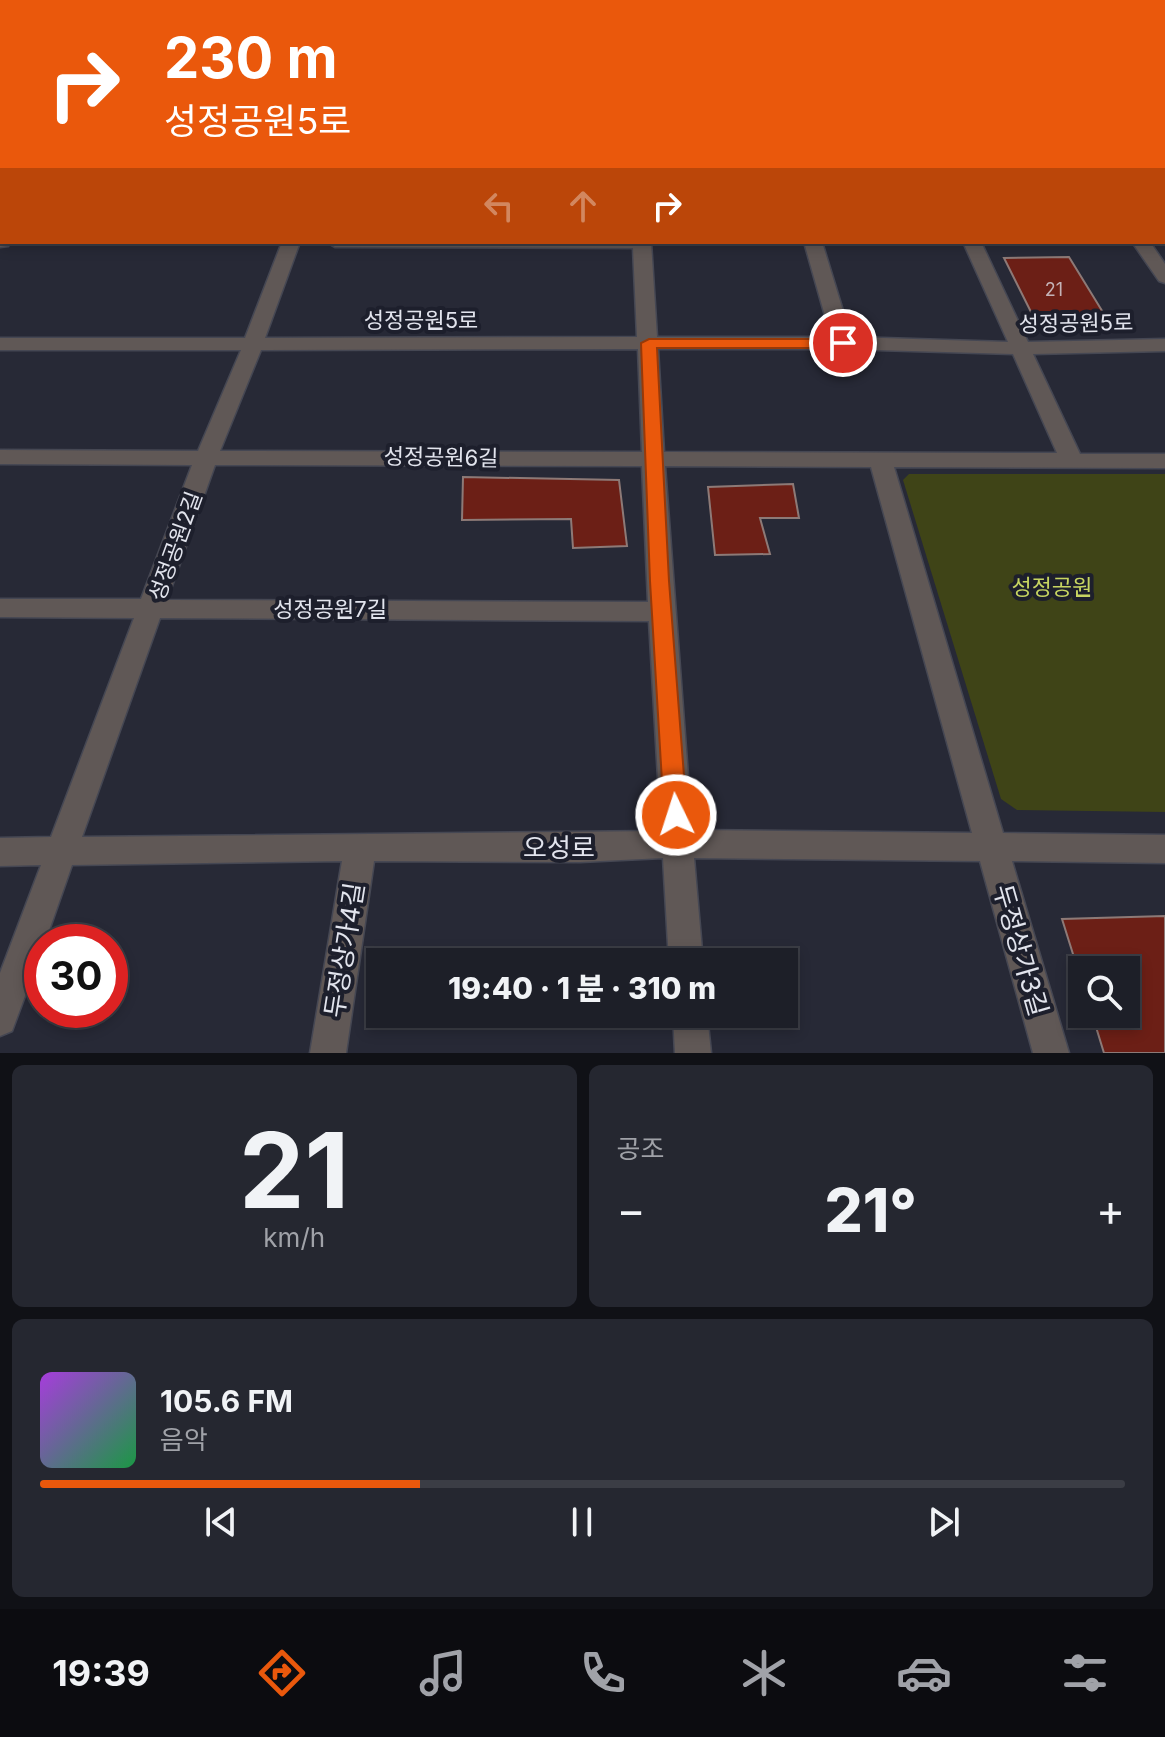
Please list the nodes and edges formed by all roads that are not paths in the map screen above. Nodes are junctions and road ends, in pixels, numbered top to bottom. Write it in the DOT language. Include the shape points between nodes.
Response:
graph roads {
  1 [pos="290,244"];
  2 [pos="642,244"];
  3 [pos="814,244"];
  4 [pos="973,244"];
  5 [pos="1142,244"];
  6 [pos="1165,277"];
  7 [pos="649,343"];
  8 [pos="843,343"];
  9 [pos="0,344"];
  10 [pos="253,344"];
  11 [pos="1165,345"];
  12 [pos="1023,348"];
  13 [pos="207,455"];
  14 [pos="0,457"];
  15 [pos="653,459"];
  16 [pos="881,461"];
  17 [pos="1072,461"];
  18 [pos="1165,461"];
  19 [pos="153,607"];
  20 [pos="0,608"];
  21 [pos="661,612"];
  22 [pos="678,844"];
  23 [pos="360,847"];
  24 [pos="991,847"];
  25 [pos="1165,849"];
  26 [pos="0,852"];
  27 [pos="63,852"];
  28 [pos="685,948"];
  29 [pos="0,1019"];
  30 [pos="691,1028"];
  31 [pos="328,1053"];
  32 [pos="693,1053"];
  33 [pos="1051,1053"];
  1 -- 10 [label="street, 성정공원2길"];
  2 -- 7 [label="street"];
  3 -- 8 [label="street"];
  4 -- 12 [label="street"];
  5 -- 6 [label="street"];
  7 -- 8 [label="street, 성정공원5로"];
  7 -- 10 [label="street, 성정공원5로"];
  7 -- 15 [label="street"];
  8 -- 12 [label="street, 성정공원5로"];
  9 -- 10 [label="street, 성정공원5로"];
  10 -- 13 [label="street, 성정공원2길"];
  11 -- 12 [label="street, 성정공원5로"];
  12 -- 17 [label="street"];
  13 -- 14 [label="street, 성정공원6길"];
  13 -- 15 [label="street, 성정공원6길"];
  13 -- 19 [label="street, 성정공원2길"];
  15 -- 16 [label="street, 성정공원6길"];
  15 -- 21 [label="street"];
  16 -- 17 [label="street, 성정공원6길"];
  16 -- 24 [label="street"];
  17 -- 18 [label="street, 성정공원6길"];
  19 -- 20 [label="street, 성정공원7길"];
  19 -- 21 [label="street, 성정공원7길"];
  19 -- 27 [label="street, 성정공원2길"];
  21 -- 22 [label="street"];
  22 -- 23 [label="street, 오성로"];
  22 -- 24 [label="street, 오성로"];
  22 -- 28 [label="street"];
  23 -- 27 [label="street, 오성로"];
  23 -- 31 [label="street, 두정상가4길"];
  24 -- 25 [label="street, 오성로"];
  24 -- 33 [label="street, 두정상가3길"];
  26 -- 27 [label="street, 오성로"];
  27 -- 29 [label="street, 성정공원2길"];
  30 -- 32 [label="street"];
}
